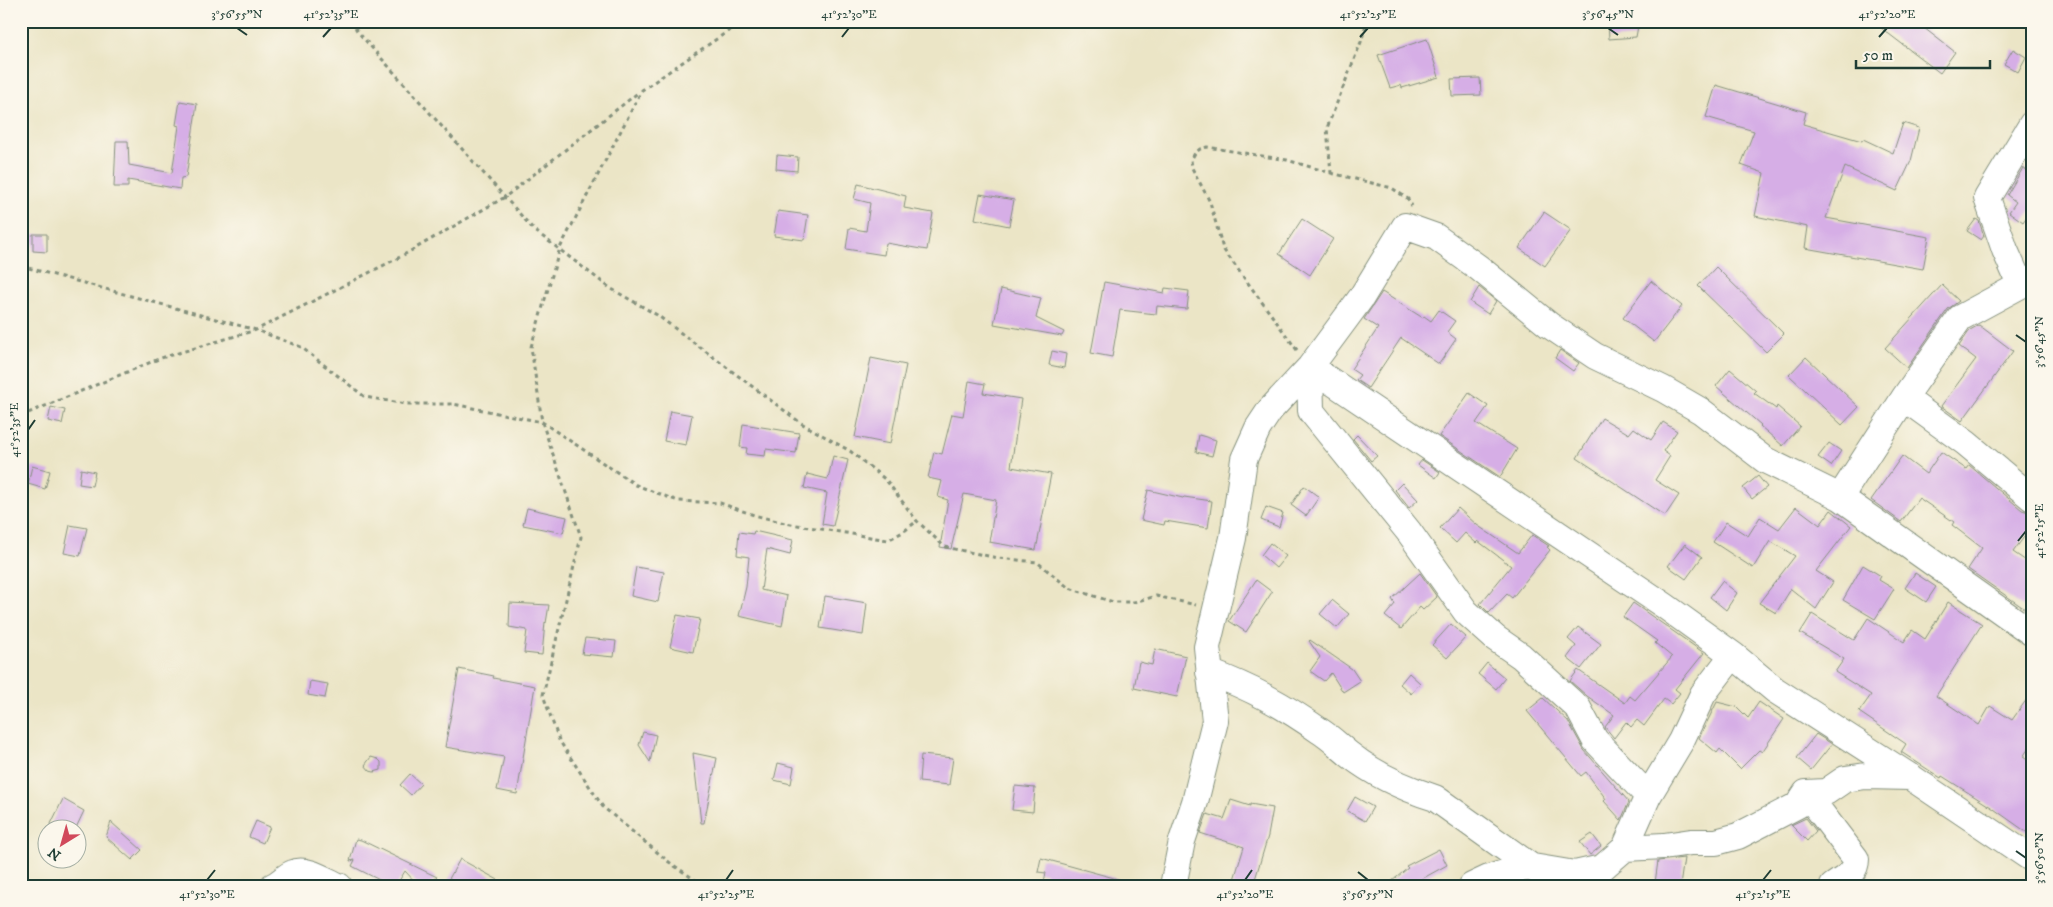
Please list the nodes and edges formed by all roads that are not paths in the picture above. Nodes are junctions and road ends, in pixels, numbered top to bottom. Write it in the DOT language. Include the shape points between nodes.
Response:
graph roads {
  1 [pos="2032,124"];
  2 [pos="2026,282"];
  3 [pos="1310,367"];
  4 [pos="1904,398"];
  5 [pos="1840,497"];
  6 [pos="2032,498"];
  7 [pos="2032,633"];
  8 [pos="1734,656"];
  9 [pos="1209,672"];
  10 [pos="1912,778"];
  11 [pos="1806,793"];
  12 [pos="1648,796"];
  13 [pos="1625,848"];
  14 [pos="2032,859"];
  15 [pos="1533,867"];
  16 [pos="273,886"];
  17 [pos="339,886"];
  18 [pos="1173,886"];
  19 [pos="1472,886"];
  20 [pos="1556,886"];
  21 [pos="1832,886"];
  1 -- 2 [label="street" via="1987,198 2005,250"];
  2 -- 4 [label="street" via="1960,318"];
  3 -- 5 [label="street" via="1362,298 1405,226 1436,237 1549,325 1595,356 1701,410 1765,460"];
  3 -- 8 [label="street" via="1657,600"];
  3 -- 9 [label="street" via="1270,410 1244,459 1233,538 1207,647"];
  3 -- 12 [label="street" via="1311,411 1408,532 1466,612 1578,708 1595,740"];
  4 -- 5 [label="street"];
  4 -- 6 [label="street" via="1966,442"];
  5 -- 7 [label="street"];
  8 -- 10 [label="street" via="1775,690"];
  8 -- 12 [label="street" via="1703,694 1681,741"];
  9 -- 15 [label="street" via="1274,700 1384,778 1434,798"];
  9 -- 18 [label="street" via="1215,721"];
  10 -- 11 [label="street" via="1866,776 1845,779 1826,792"];
  10 -- 14 [label="street"];
  11 -- 13 [label="street" via="1798,805 1738,836 1716,842"];
  11 -- 21 [label="street" via="1856,859 1853,872"];
  12 -- 13 [label="street"];
  13 -- 15 [label="street" via="1602,868 1575,874"];
  15 -- 19 [label="street" via="1513,870"];
  15 -- 20 [label="street"];
  16 -- 17 [label="street" via="293,872 303,871"];
}
